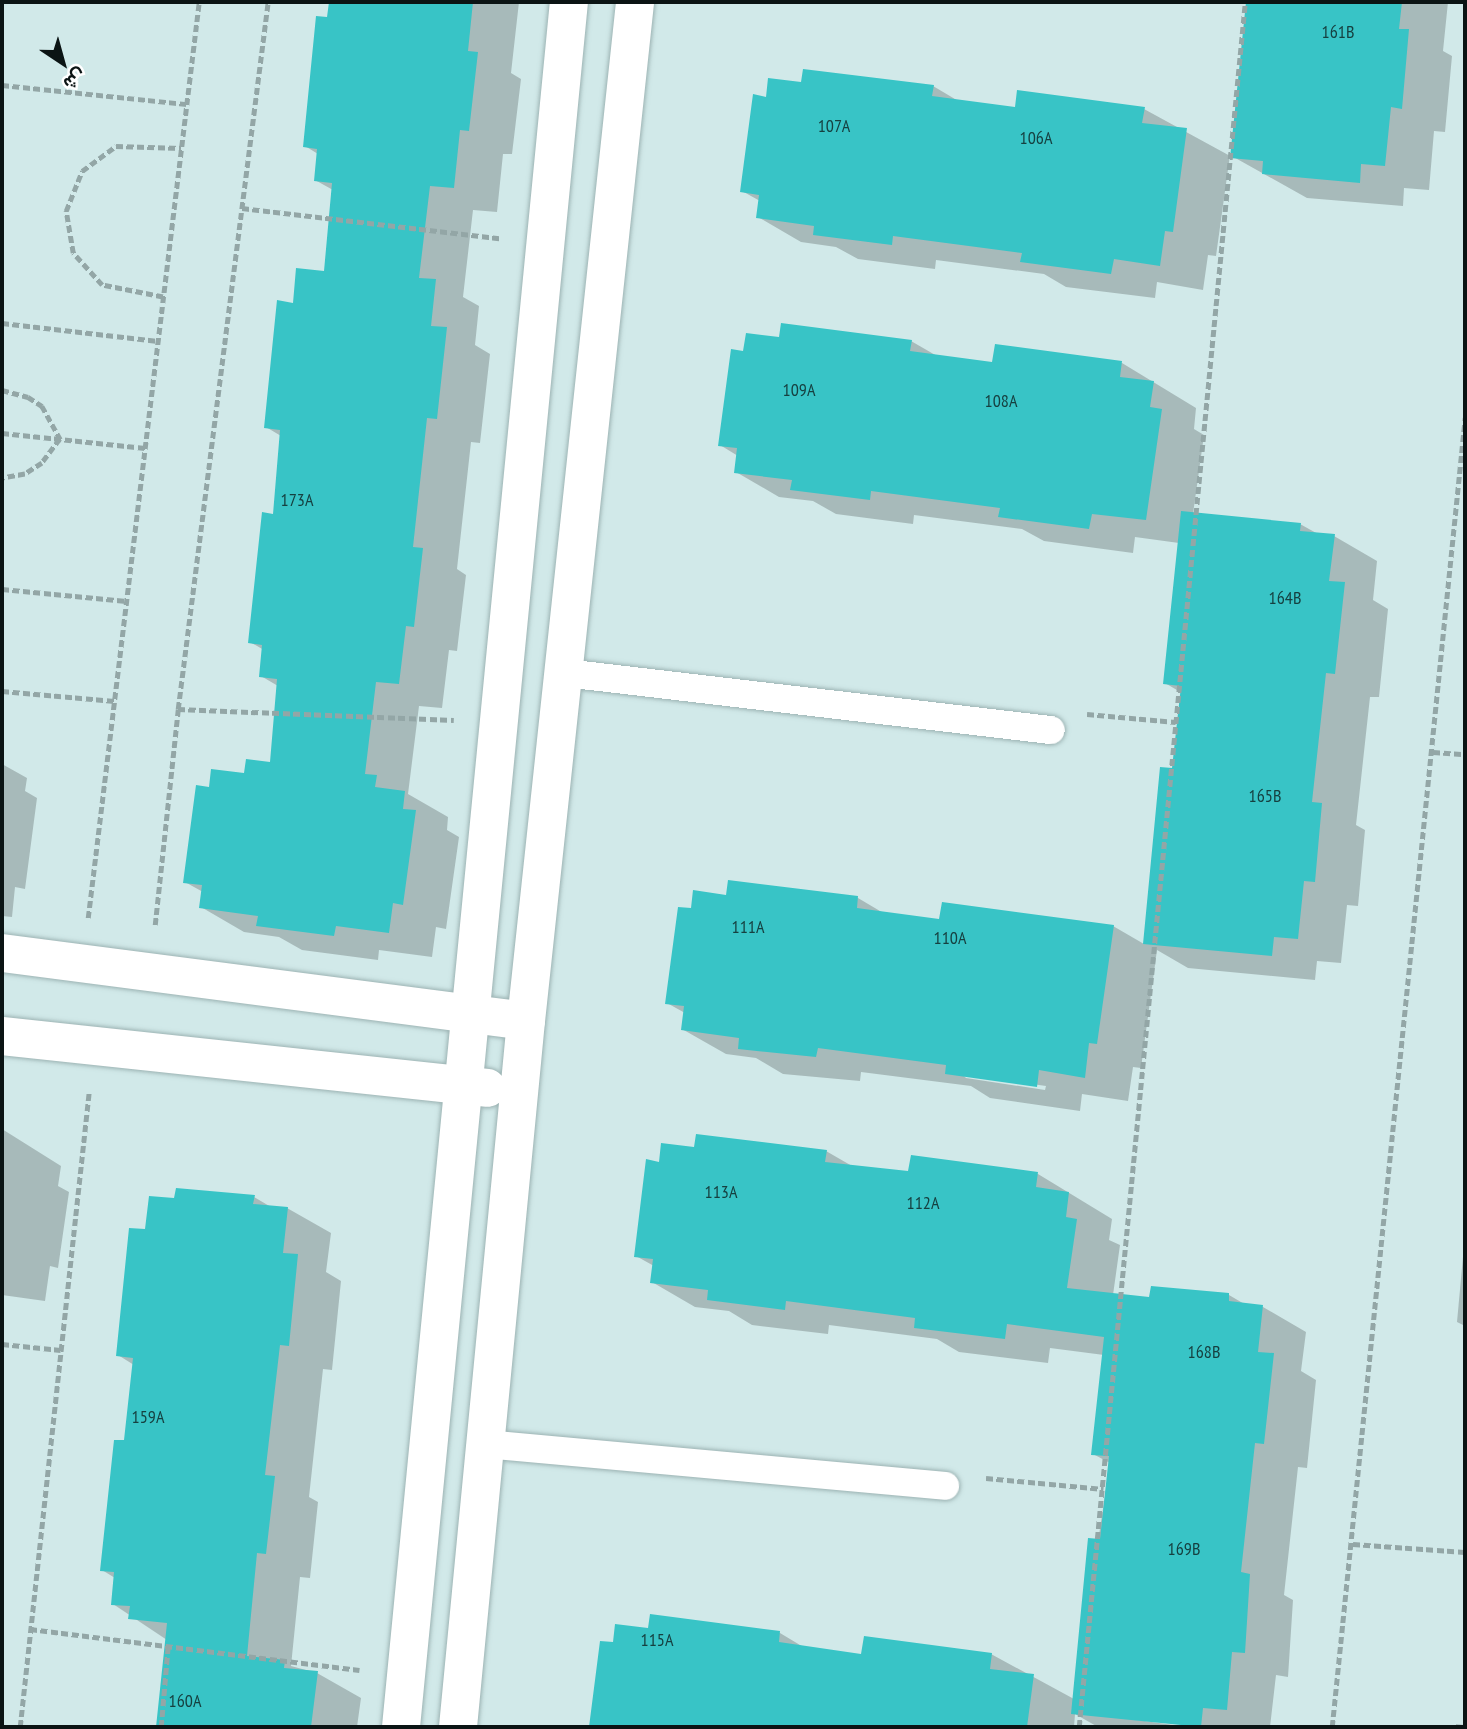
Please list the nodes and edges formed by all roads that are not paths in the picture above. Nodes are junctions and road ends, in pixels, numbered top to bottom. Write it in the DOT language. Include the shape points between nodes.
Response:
graph roads {
  1 [pos="569,2"];
  2 [pos="635,2"];
  3 [pos="565,673"];
  4 [pos="1044,729"];
  5 [pos="2,953"];
  6 [pos="470,1015"];
  7 [pos="526,1021"];
  8 [pos="2,1037"];
  9 [pos="463,1086"];
  10 [pos="519,1092"];
  11 [pos="485,1444"];
  12 [pos="940,1486"];
  13 [pos="401,1727"];
  14 [pos="458,1727"];
  1 -- 6 [label="street"];
  2 -- 3 [label="street"];
  3 -- 4 [label="lane"];
  3 -- 7 [label="street"];
  5 -- 6 [label="street"];
  6 -- 7 [label="street"];
  6 -- 9 [label="street"];
  7 -- 10 [label="street"];
  8 -- 9 [label="street"];
  9 -- 10 [label="street"];
  9 -- 13 [label="street"];
  10 -- 11 [label="street"];
  11 -- 12 [label="lane"];
  11 -- 14 [label="street"];
}
